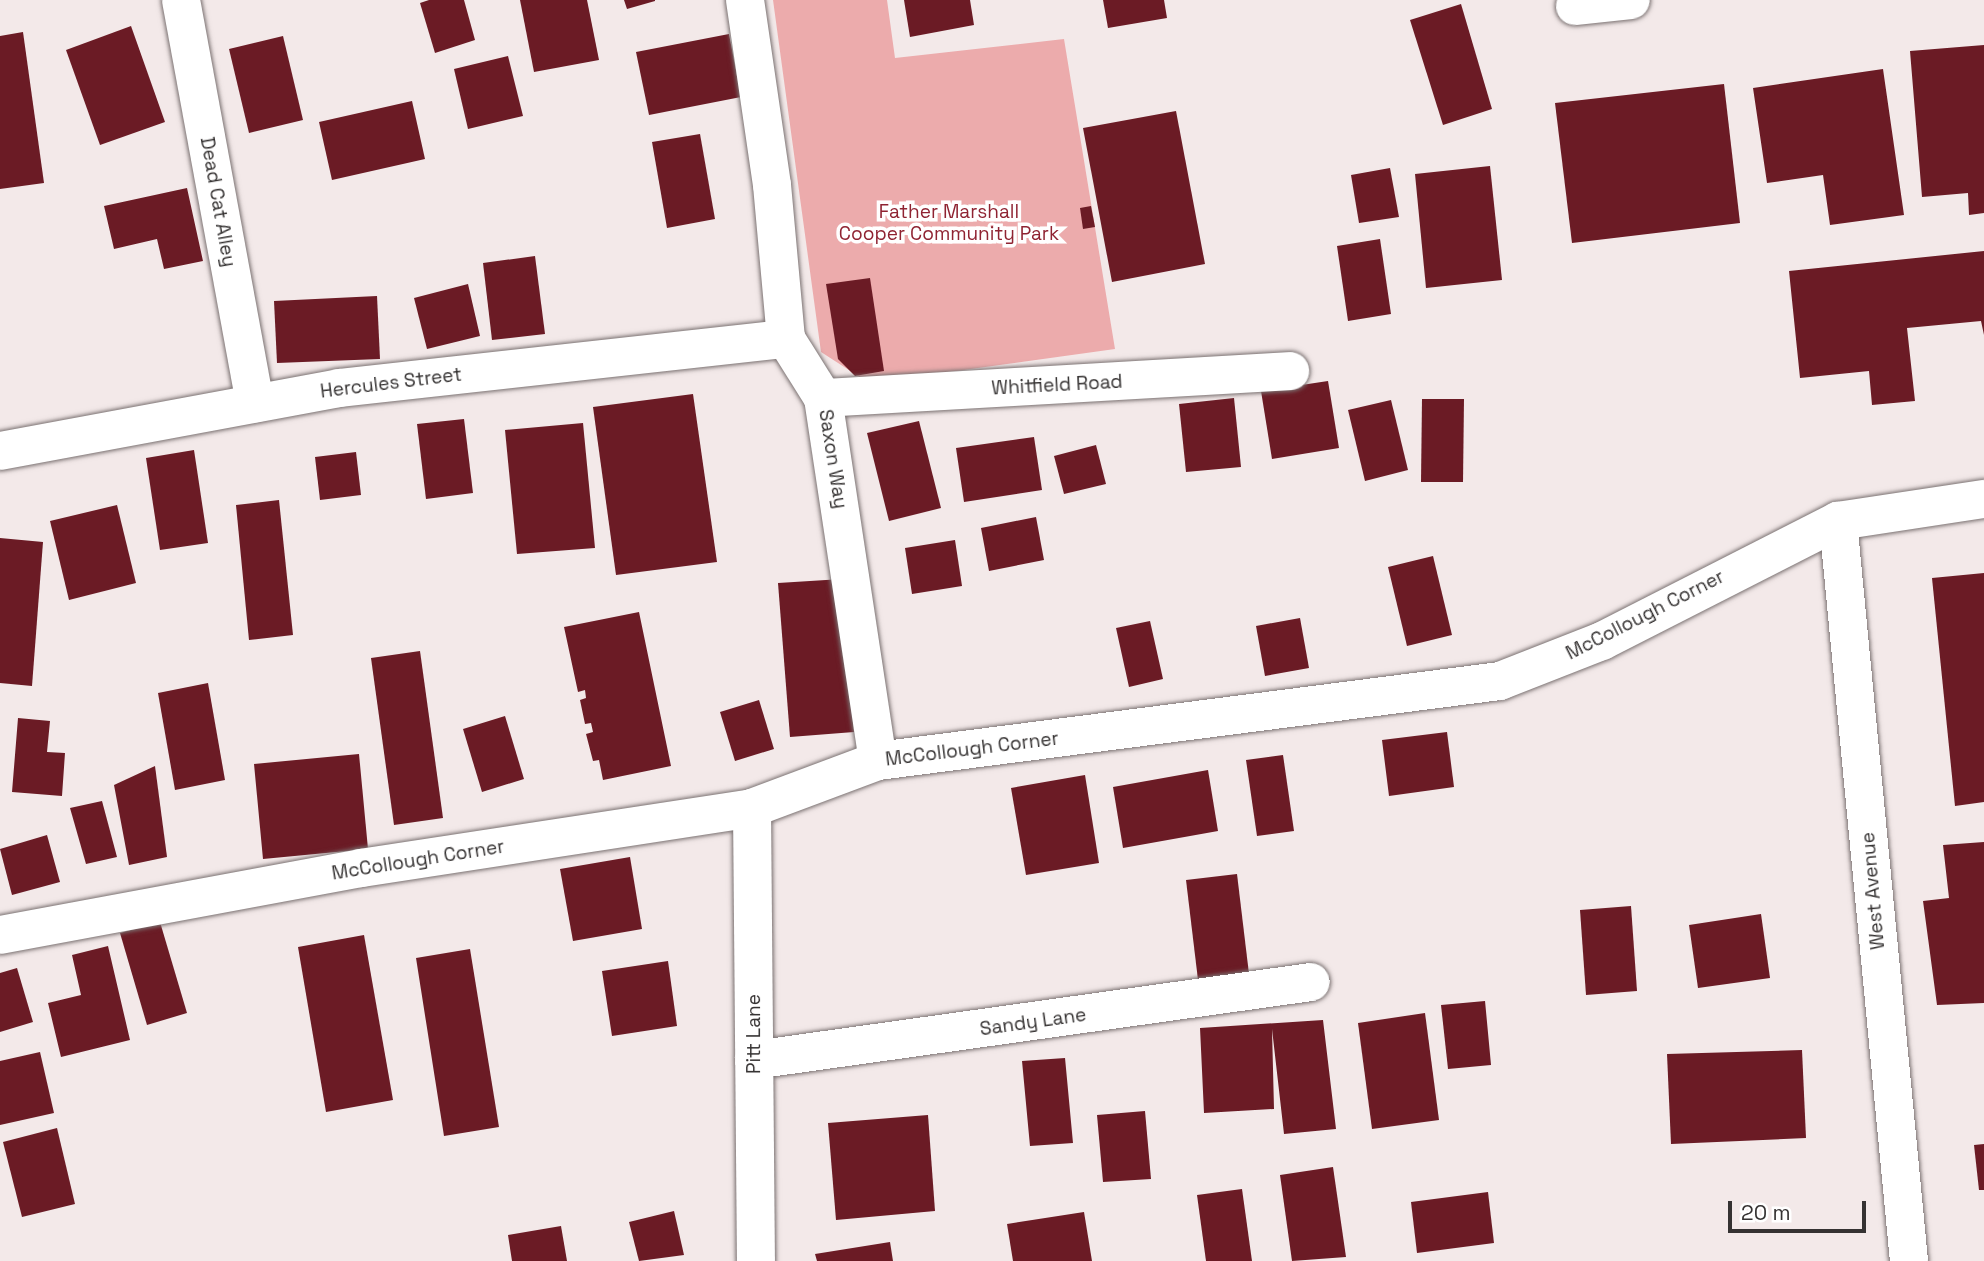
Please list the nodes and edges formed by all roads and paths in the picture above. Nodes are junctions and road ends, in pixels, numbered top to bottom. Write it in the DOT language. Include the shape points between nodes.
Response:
graph roads {
  1 [pos="181,0"];
  2 [pos="745,0"];
  3 [pos="1631,0"];
  4 [pos="1575,6"];
  5 [pos="786,339"];
  6 [pos="1290,371"];
  7 [pos="823,398"];
  8 [pos="255,403"];
  9 [pos="0,451"];
  10 [pos="1984,499"];
  11 [pos="1838,521"];
  12 [pos="878,761"];
  13 [pos="752,808"];
  14 [pos="0,935"];
  15 [pos="1311,982"];
  16 [pos="754,1060"];
  17 [pos="756,1261"];
  18 [pos="1909,1261"];
  1 -- 8 [label="street, Dead Cat Alley"];
  2 -- 5 [label="street, Saxon Way" via="772,185"];
  3 -- 4 [label="street"];
  5 -- 7 [label="street, Saxon Way"];
  5 -- 8 [label="street, Hercules Street" via="338,388"];
  6 -- 7 [label="street, Whitfield Road"];
  7 -- 12 [label="street, Saxon Way"];
  8 -- 9 [label="street, Hercules Street"];
  10 -- 11 [label="street, McCollough Corner"];
  11 -- 12 [label="street, McCollough Corner" via="1602,641 1500,681"];
  11 -- 18 [label="street, West Avenue"];
  12 -- 13 [label="street, McCollough Corner"];
  13 -- 14 [label="street, McCollough Corner" via="361,869"];
  13 -- 16 [label="street, Pitt Lane"];
  15 -- 16 [label="street, Sandy Lane"];
  16 -- 17 [label="street, Pitt Lane"];
}
